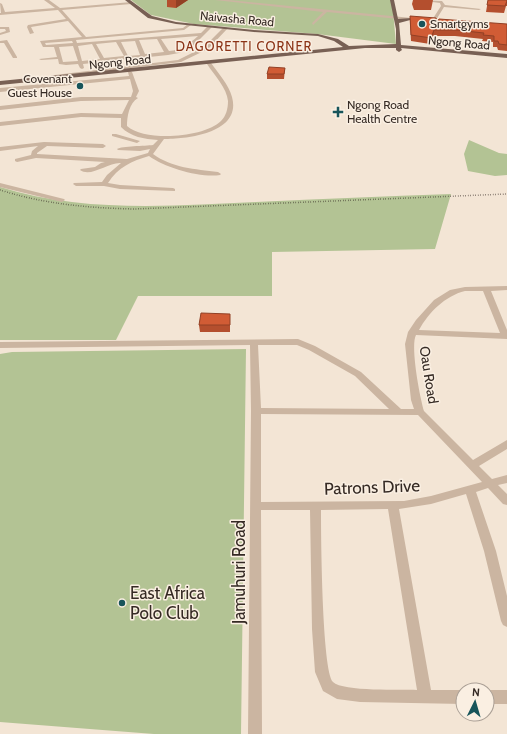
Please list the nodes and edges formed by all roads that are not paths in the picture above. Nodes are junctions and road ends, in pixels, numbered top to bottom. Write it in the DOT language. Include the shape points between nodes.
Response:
graph roads {
  1 [pos="46,0"];
  2 [pos="217,0"];
  3 [pos="269,0"];
  4 [pos="392,0"];
  5 [pos="419,0"];
  6 [pos="429,0"];
  7 [pos="129,2"];
  8 [pos="0,4"];
  9 [pos="263,5"];
  10 [pos="442,5"];
  11 [pos="479,9"];
  12 [pos="59,10"];
  13 [pos="326,11"];
  14 [pos="2,14"];
  15 [pos="395,18"];
  16 [pos="410,19"];
  17 [pos="68,20"];
  18 [pos="433,21"];
  19 [pos="458,23"];
  20 [pos="313,24"];
  21 [pos="189,25"];
  22 [pos="39,26"];
  23 [pos="210,27"];
  24 [pos="0,28"];
  25 [pos="226,28"];
  26 [pos="43,32"];
  27 [pos="8,33"];
  28 [pos="32,33"];
  29 [pos="136,33"];
  30 [pos="0,34"];
  31 [pos="201,34"];
  32 [pos="84,37"];
  33 [pos="158,37"];
  34 [pos="74,38"];
  35 [pos="138,39"];
  36 [pos="118,40"];
  37 [pos="2,41"];
  38 [pos="93,43"];
  39 [pos="75,45"];
  40 [pos="56,46"];
  41 [pos="399,48"];
  42 [pos="347,50"];
  43 [pos="168,54"];
  44 [pos="16,56"];
  45 [pos="143,56"];
  46 [pos="507,57"];
  47 [pos="59,58"];
  48 [pos="127,58"];
  49 [pos="41,59"];
  50 [pos="242,59"];
  51 [pos="103,60"];
  52 [pos="179,61"];
  53 [pos="81,63"];
  54 [pos="170,64"];
  55 [pos="185,64"];
  56 [pos="209,64"];
  57 [pos="84,75"];
  58 [pos="131,75"];
  59 [pos="0,82"];
  60 [pos="0,87"];
  61 [pos="0,90"];
  62 [pos="135,98"];
  63 [pos="0,108"];
  64 [pos="124,116"];
  65 [pos="0,124"];
  66 [pos="114,135"];
  67 [pos="162,138"];
  68 [pos="46,144"];
  69 [pos="103,146"];
  70 [pos="155,146"];
  71 [pos="0,149"];
  72 [pos="120,149"];
  73 [pos="150,154"];
  74 [pos="34,156"];
  75 [pos="17,160"];
  76 [pos="124,160"];
  77 [pos="83,170"];
  78 [pos="218,174"];
  79 [pos="76,184"];
  80 [pos="104,184"];
  81 [pos="0,185"];
  82 [pos="173,190"];
  83 [pos="62,200"];
  84 [pos="486,288"];
  85 [pos="507,288"];
  86 [pos="412,332"];
  87 [pos="506,336"];
  88 [pos="254,342"];
  89 [pos="0,345"];
  90 [pos="256,411"];
  91 [pos="400,412"];
  92 [pos="420,412"];
  93 [pos="507,444"];
  94 [pos="472,465"];
  95 [pos="507,479"];
  96 [pos="490,484"];
  97 [pos="470,490"];
  98 [pos="507,501"];
  99 [pos="393,505"];
  100 [pos="256,506"];
  101 [pos="315,506"];
  102 [pos="507,621"];
  103 [pos="425,696"];
  104 [pos="455,697"];
  105 [pos="495,697"];
  106 [pos="507,697"];
  107 [pos="255,734"];
  1 -- 12 [label="street"];
  2 -- 9 [label="street"];
  3 -- 9 [label="street"];
  4 -- 15 [label="main road"];
  5 -- 6 [label="street"];
  6 -- 10 [label="street" via="442,2"];
  7 -- 12 [label="street"];
  7 -- 21 [label="main road, Naivasha Road" via="153,18"];
  8 -- 14 [label="street"];
  9 -- 13 [label="street"];
  10 -- 11 [label="street"];
  10 -- 18 [label="street"];
  12 -- 14 [label="street"];
  12 -- 17 [label="street"];
  13 -- 15 [label="street"];
  13 -- 20 [label="street"];
  15 -- 16 [label="main road"];
  15 -- 16 [label="main road"];
  15 -- 41 [label="main road"];
  16 -- 18 [label="street"];
  17 -- 22 [label="street"];
  17 -- 32 [label="street"];
  18 -- 19 [label="street"];
  21 -- 23 [label="main road, Naivasha Road"];
  21 -- 29 [label="street" via="184,29"];
  22 -- 26 [label="street"];
  22 -- 28 [label="street" via="28,27"];
  23 -- 25 [label="main road, Naivasha Road"];
  23 -- 31 [label="street"];
  24 -- 27 [label="street" via="7,28"];
  25 -- 42 [label="main road, Naivasha Road" via="307,35 332,40"];
  25 -- 52 [label="street" via="206,48"];
  27 -- 30 [label="street"];
  27 -- 37 [label="street"];
  29 -- 32 [label="street"];
  29 -- 35 [label="street"];
  31 -- 33 [label="street"];
  31 -- 43 [label="street" via="185,49"];
  32 -- 34 [label="street"];
  33 -- 35 [label="street"];
  33 -- 43 [label="street"];
  34 -- 39 [label="street"];
  34 -- 40 [label="street" via="42,41 45,46"];
  35 -- 36 [label="street"];
  35 -- 45 [label="street"];
  36 -- 38 [label="street"];
  36 -- 48 [label="street"];
  37 -- 44 [label="street"];
  38 -- 39 [label="street"];
  38 -- 51 [label="street"];
  39 -- 40 [label="street"];
  39 -- 53 [label="street"];
  40 -- 47 [label="street"];
  41 -- 42 [label="main road, Ngong Road"];
  41 -- 46 [label="main road, Ngong Road"];
  42 -- 46 [label="main road, Ngong Road" via="404,48"];
  42 -- 50 [label="main road, Ngong Road"];
  42 -- 50 [label="main road, Ngong Road"];
  43 -- 45 [label="street"];
  45 -- 48 [label="street"];
  46 -- 50 [label="main road, Ngong Road" via="384,47"];
  47 -- 49 [label="street"];
  47 -- 53 [label="street" via="62,64"];
  48 -- 51 [label="street"];
  50 -- 55 [label="main road, Ngong Road"];
  50 -- 56 [label="main road, Ngong Road"];
  51 -- 53 [label="street"];
  52 -- 54 [label="street"];
  52 -- 55 [label="street"];
  53 -- 57 [label="street"];
  54 -- 55 [label="main road, Ngong Road"];
  54 -- 57 [label="main road, Ngong Road"];
  56 -- 58 [label="main road, Ngong Road"];
  56 -- 67 [label="street" via="230,97 228,118 212,130"];
  57 -- 58 [label="main road, Ngong Road"];
  57 -- 59 [label="main road, Ngong Road"];
  57 -- 60 [label="main road, Ngong Road"];
  58 -- 61 [label="street"];
  58 -- 62 [label="street" via="137,89"];
  62 -- 63 [label="street" via="81,99"];
  62 -- 64 [label="street"];
  64 -- 65 [label="street" via="83,115"];
  64 -- 67 [label="street" via="123,124 128,132 138,136"];
  66 -- 70 [label="street"];
  67 -- 70 [label="street"];
  68 -- 69 [label="street"];
  68 -- 71 [label="street"];
  68 -- 74 [label="street" via="34,153"];
  70 -- 72 [label="street"];
  70 -- 73 [label="street"];
  73 -- 76 [label="street"];
  73 -- 78 [label="street" via="168,165"];
  74 -- 75 [label="street"];
  74 -- 76 [label="street"];
  76 -- 77 [label="street" via="105,163 97,170"];
  76 -- 80 [label="street"];
  79 -- 80 [label="street"];
  80 -- 82 [label="street"];
  81 -- 83 [label="street"];
  84 -- 85 [label="street, Oau Road"];
  84 -- 86 [label="street, Oau Road" via="449,293 425,315"];
  84 -- 87 [label="street"];
  86 -- 87 [label="street"];
  86 -- 92 [label="street, Oau Road" via="409,344 416,400"];
  88 -- 89 [label="street"];
  88 -- 90 [label="street, Jamuhuri Road"];
  88 -- 91 [label="street" via="307,345 358,374"];
  90 -- 91 [label="street"];
  90 -- 100 [label="street, Jamuhuri Road"];
  91 -- 92 [label="street"];
  92 -- 94 [label="street, Oau Road"];
  93 -- 94 [label="street"];
  94 -- 96 [label="street, Oau Road"];
  95 -- 96 [label="street, Patrons Drive"];
  96 -- 97 [label="street, Patrons Drive"];
  96 -- 98 [label="street, Oau Road"];
  97 -- 99 [label="street, Patrons Drive" via="423,502"];
  97 -- 102 [label="street" via="490,551"];
  99 -- 101 [label="street, Patrons Drive"];
  99 -- 103 [label="street"];
  100 -- 101 [label="street, Patrons Drive"];
  100 -- 107 [label="street, Jamuhuri Road"];
  101 -- 103 [label="street" via="318,629 324,681 332,690 340,693"];
  103 -- 104 [label="street"];
  105 -- 106 [label="street"];
}
